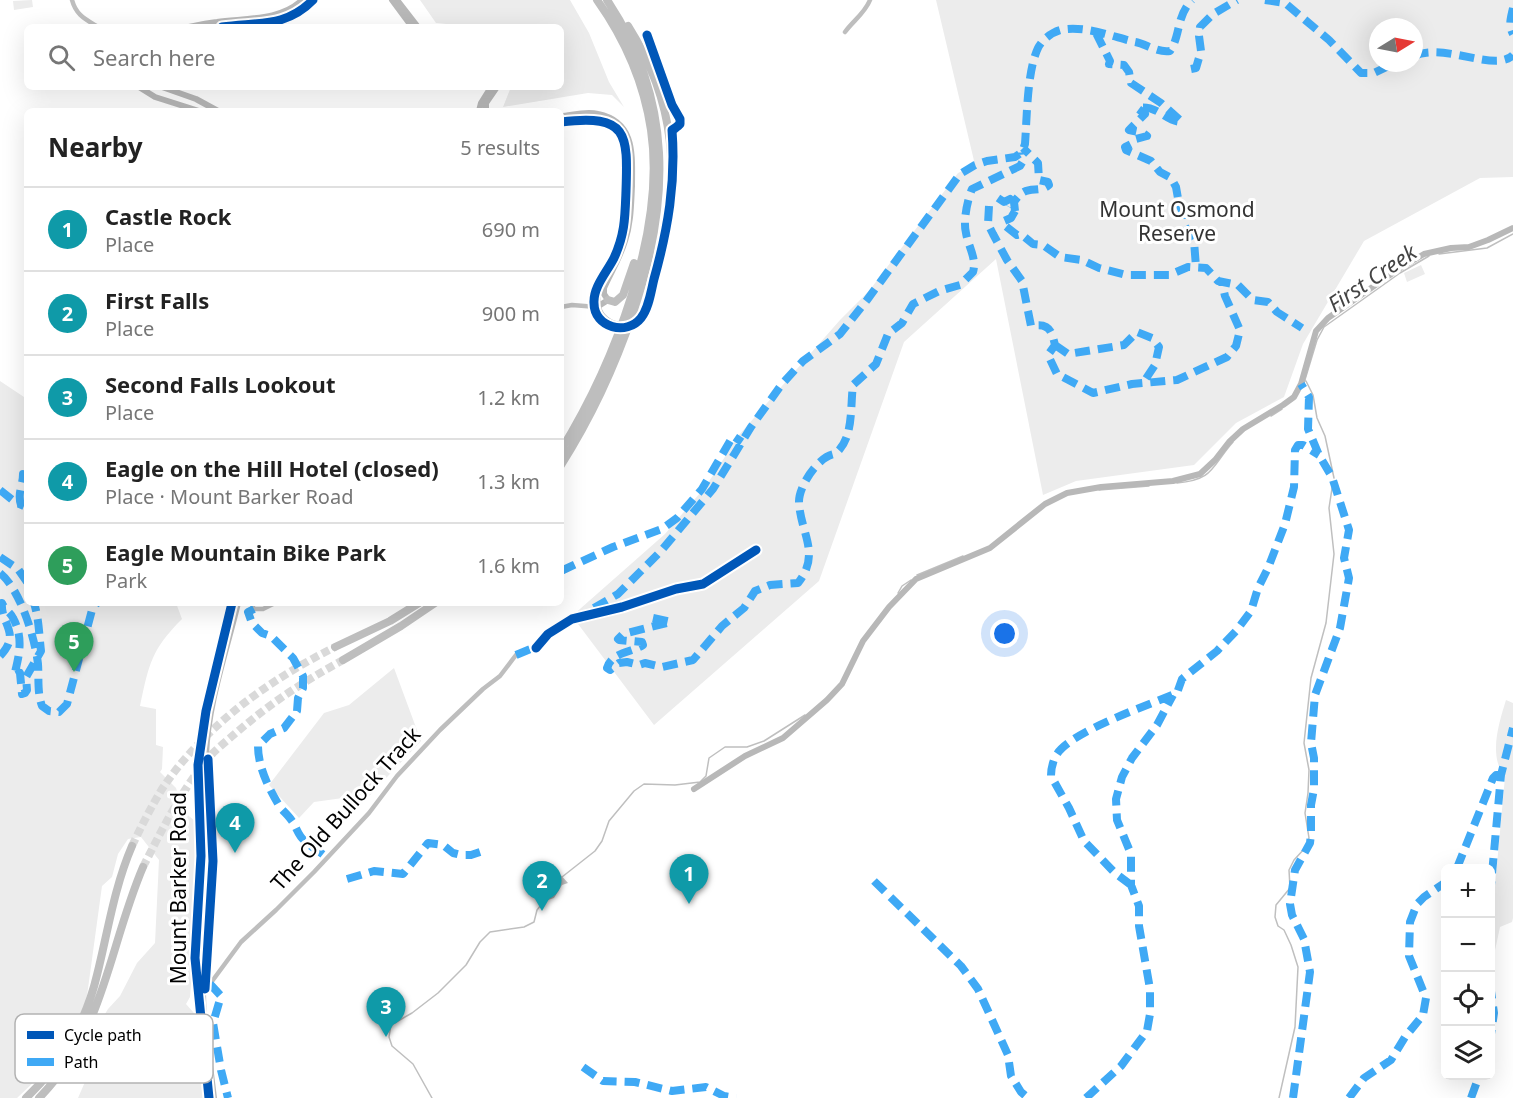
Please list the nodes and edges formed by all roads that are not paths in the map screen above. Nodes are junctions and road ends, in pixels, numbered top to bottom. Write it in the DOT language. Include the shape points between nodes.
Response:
graph roads {
  1 [pos="72,0"];
  2 [pos="302,0"];
  3 [pos="309,0"];
  4 [pos="392,0"];
  5 [pos="398,0"];
  6 [pos="597,0"];
  7 [pos="608,0"];
  8 [pos="870,0"];
  9 [pos="93,24"];
  10 [pos="204,24"];
  11 [pos="232,24"];
  12 [pos="410,24"];
  13 [pos="416,24"];
  14 [pos="845,32"];
  15 [pos="144,90"];
  16 [pos="170,90"];
  17 [pos="489,90"];
  18 [pos="495,90"];
  19 [pos="190,108"];
  20 [pos="212,108"];
  21 [pos="480,108"];
  22 [pos="486,108"];
  23 [pos="564,117"];
  24 [pos="564,117"];
  25 [pos="651,131"];
  26 [pos="1513,228"];
  27 [pos="608,300"];
  28 [pos="564,307"];
  29 [pos="595,307"];
  30 [pos="622,332"];
  31 [pos="564,444"];
  32 [pos="564,460"];
  33 [pos="231,606"];
  34 [pos="236,606"];
  35 [pos="252,606"];
  36 [pos="269,606"];
  37 [pos="413,606"];
  38 [pos="431,606"];
  39 [pos="335,647"];
  40 [pos="516,655"];
  41 [pos="343,660"];
  42 [pos="203,750"];
  43 [pos="694,789"];
  44 [pos="132,846"];
  45 [pos="143,867"];
  46 [pos="201,874"];
  47 [pos="210,874"];
  48 [pos="200,987"];
  49 [pos="85,1014"];
  50 [pos="94,1014"];
  51 [pos="203,1014"];
  52 [pos="41,1083"];
  53 [pos="52,1083"];
  54 [pos="210,1083"];
  55 [pos="26,1098"];
  56 [pos="39,1098"];
  57 [pos="212,1098"];
  1 -- 9 [label="street" via="80,17"];
  2 -- 10 [label="main road" via="270,16"];
  3 -- 11 [label="main road" via="284,17"];
  4 -- 12 [label="main road"];
  5 -- 13 [label="main road"];
  6 -- 25 [label="highway" via="634,69"];
  7 -- 29 [label="highway" via="640,45 655,78 668,125 672,174 660,251 642,312 633,322 618,326 604,320"];
  7 -- 30 [label="highway" via="641,64 660,148 655,233 632,316"];
  8 -- 14 [label="street"];
  15 -- 19 [label="main road"];
  16 -- 20 [label="main road"];
  17 -- 21 [label="main road"];
  18 -- 22 [label="main road"];
  23 -- 29 [label="main road" via="604,118 619,128 628,145 626,230"];
  24 -- 27 [label="main road" via="591,113 606,116 621,126 631,144 630,218 621,254 604,288"];
  25 -- 27 [label="highway" via="639,248 623,295 615,302"];
  25 -- 30 [label="highway" via="650,216"];
  26 -- 43 [label="main road" via="1469,247 1424,254 1328,318 1316,331 1294,397 1243,429 1200,474 1173,481 1067,493 1045,504 990,548 916,579 863,641 842,684 832,695 783,738"];
  27 -- 29 [label="main road"];
  28 -- 29 [label="street"];
  30 -- 31 [label="highway"];
  30 -- 32 [label="highway" via="597,401"];
  33 -- 42 [label="main road, Mount Barker Road" via="206,711"];
  34 -- 42 [label="main road, Mount Barker Road"];
  35 -- 36 [label="street" via="260,610"];
  37 -- 39 [label="highway"];
  38 -- 41 [label="highway"];
  40 -- 48 [label="street, The Old Bullock Track" via="500,676 440,730 397,776 349,835 241,942 210,984"];
  42 -- 46 [label="main road, Mount Barker Road" via="197,786"];
  42 -- 47 [label="main road, Mount Barker Road"];
  44 -- 49 [label="highway" via="117,885"];
  45 -- 50 [label="highway"];
  46 -- 47 [label="main road"];
  46 -- 48 [label="main road, Mount Barker Road" via="195,939"];
  47 -- 48 [label="main road, Mount Barker Road"];
  48 -- 51 [label="main road, Mount Barker Road"];
  52 -- 55 [label="highway"];
  53 -- 56 [label="highway"];
  54 -- 57 [label="main road, Mount Barker Road"];
}
